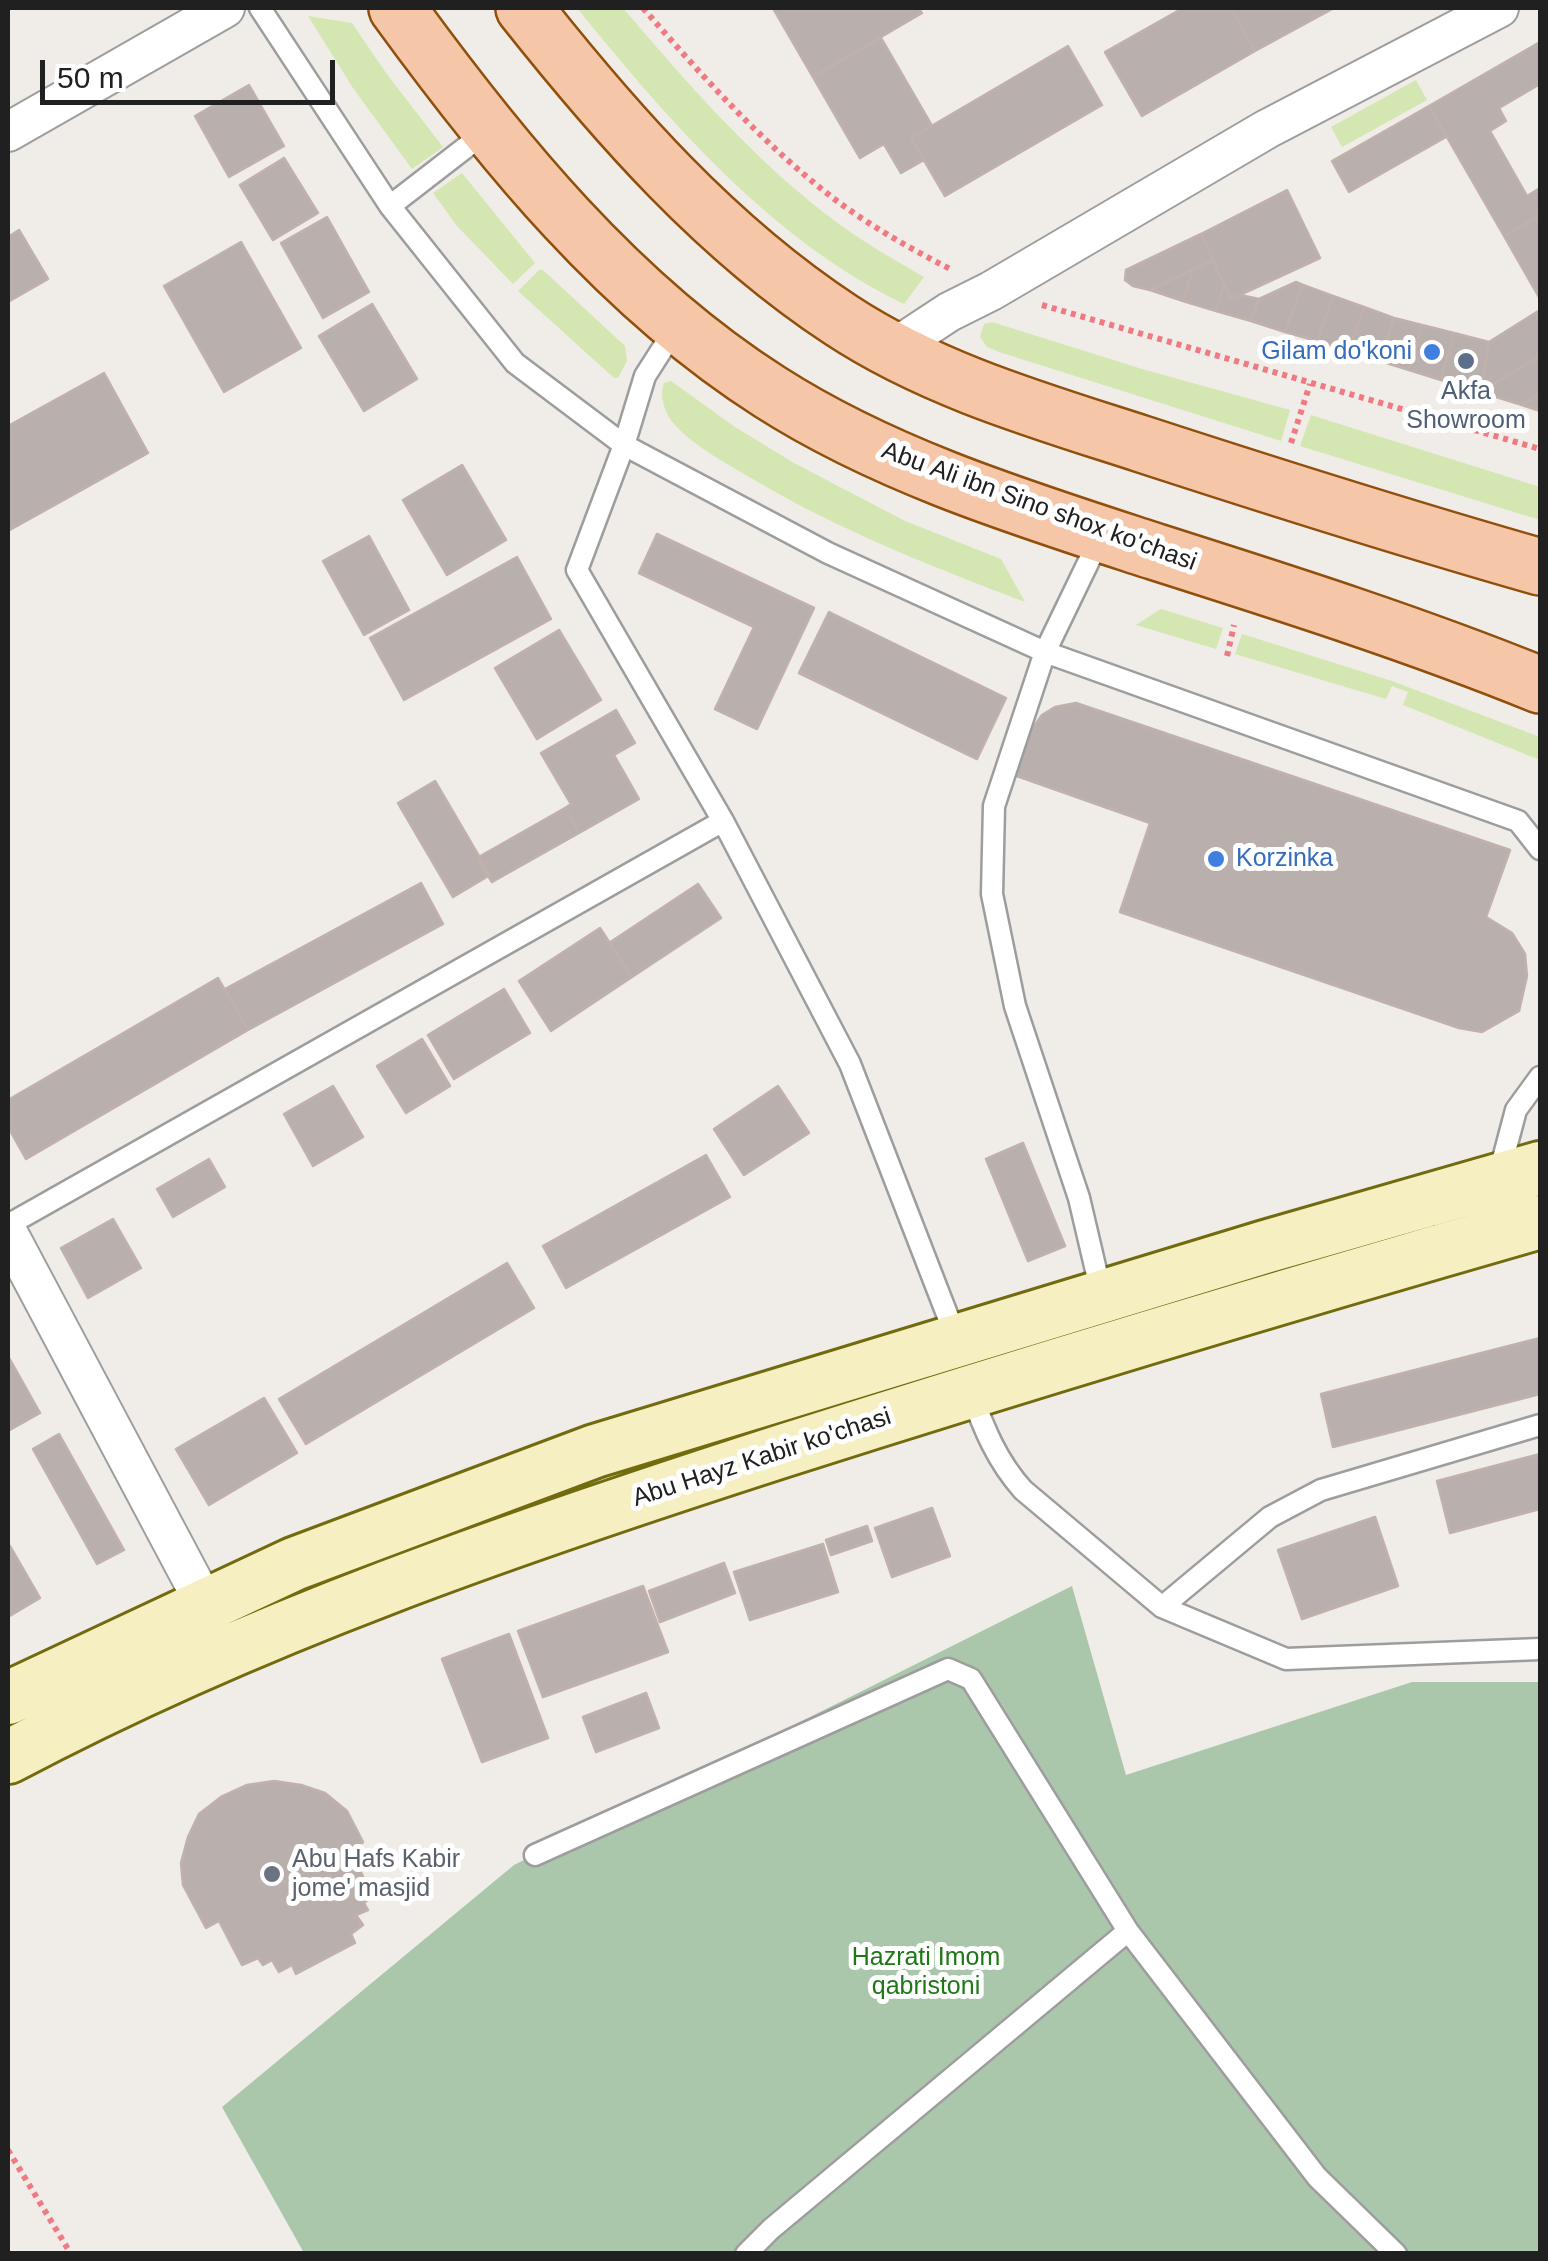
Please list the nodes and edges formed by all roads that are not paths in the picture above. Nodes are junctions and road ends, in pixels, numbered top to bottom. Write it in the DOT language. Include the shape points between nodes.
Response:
graph roads {
  1 [pos="225,8"];
  2 [pos="260,8"];
  3 [pos="397,8"];
  4 [pos="524,8"];
  5 [pos="1499,8"];
  6 [pos="489,129"];
  7 [pos="8,132"];
  8 [pos="390,206"];
  9 [pos="678,324"];
  10 [pos="888,346"];
  11 [pos="624,446"];
  12 [pos="1102,534"];
  13 [pos="1540,567"];
  14 [pos="1046,652"];
  15 [pos="1540,686"];
  16 [pos="723,821"];
  17 [pos="1540,849"];
  18 [pos="1540,1077"];
  19 [pos="1519,1174"];
  20 [pos="1540,1222"];
  21 [pos="8,1225"];
  22 [pos="8,1233"];
  23 [pos="1265,1247"];
  24 [pos="1281,1297"];
  25 [pos="1102,1298"];
  26 [pos="964,1366"];
  27 [pos="1540,1425"];
  28 [pos="204,1604"];
  29 [pos="1162,1607"];
  30 [pos="1540,1649"];
  31 [pos="8,1698"];
  32 [pos="8,1757"];
  33 [pos="535,1854"];
  34 [pos="1128,1932"];
  35 [pos="746,2254"];
  36 [pos="1396,2254"];
  1 -- 7 [label="street"];
  2 -- 8 [label="lane"];
  3 -- 6 [label="main road, Abu Ali ibn Sino shox ko'chasi"];
  4 -- 10 [label="main road" via="628,133 720,224 794,288"];
  5 -- 10 [label="street" via="1267,130"];
  6 -- 8 [label="lane"];
  6 -- 9 [label="main road, Abu Ali ibn Sino shox ko'chasi" via="599,250"];
  8 -- 11 [label="lane" via="515,363"];
  9 -- 11 [label="lane" via="645,376"];
  9 -- 12 [label="main road, Abu Ali ibn Sino shox ko'chasi" via="828,426 930,473"];
  10 -- 13 [label="main road" via="1057,416"];
  11 -- 14 [label="lane" via="828,554"];
  11 -- 16 [label="lane" via="577,570"];
  12 -- 14 [label="lane"];
  12 -- 15 [label="main road, Abu Ali ibn Sino shox ko'chasi"];
  14 -- 17 [label="lane" via="1518,820"];
  14 -- 25 [label="lane" via="994,806 992,894 1015,1006 1079,1198"];
  16 -- 21 [label="lane"];
  16 -- 26 [label="lane" via="850,1064"];
  18 -- 19 [label="lane" via="1516,1110"];
  19 -- 23 [label="main road, Abu Hayz Kabir ko'chasi"];
  20 -- 24 [label="main road, Abu Hayz Kabir ko'chasi"];
  22 -- 28 [label="street"];
  23 -- 24 [label="street" via="1260,1277"];
  23 -- 25 [label="main road, Abu Hayz Kabir ko'chasi"];
  24 -- 26 [label="main road, Abu Hayz Kabir ko'chasi"];
  25 -- 26 [label="main road, Abu Hayz Kabir ko'chasi"];
  26 -- 28 [label="main road, Abu Hayz Kabir ko'chasi" via="595,1450"];
  26 -- 29 [label="lane" via="1004,1469"];
  26 -- 32 [label="main road, Abu Hayz Kabir ko'chasi" via="640,1497 221,1653"];
  27 -- 29 [label="lane" via="1320,1490 1270,1517"];
  28 -- 31 [label="main road, Abu Hayz Kabir ko'chasi"];
  29 -- 30 [label="lane" via="1286,1659"];
  33 -- 34 [label="lane" via="948,1669 971,1679"];
  34 -- 35 [label="lane"];
  34 -- 36 [label="lane" via="1317,2177"];
}
